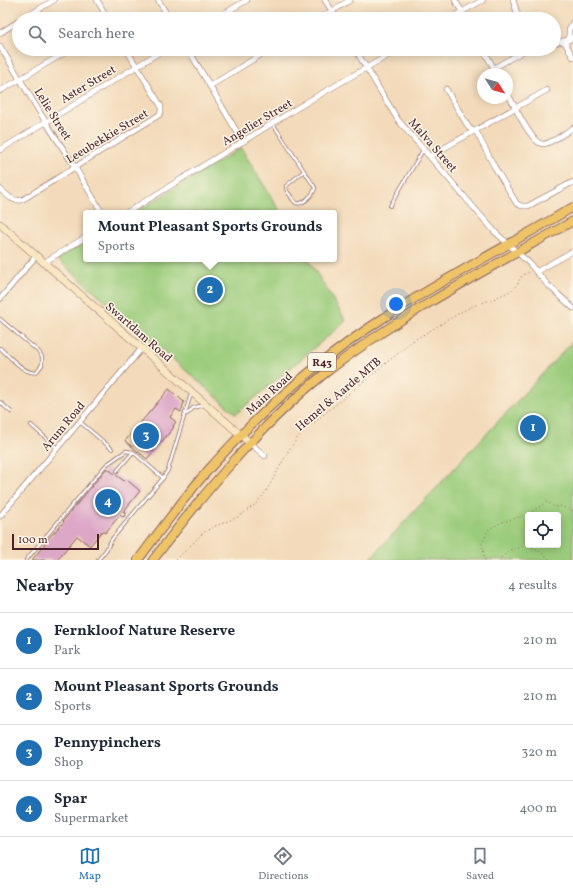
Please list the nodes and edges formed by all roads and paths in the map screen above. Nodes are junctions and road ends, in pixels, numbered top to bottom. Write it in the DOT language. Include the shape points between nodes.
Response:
graph roads {
  1 [pos="54,0"];
  2 [pos="97,0"];
  3 [pos="158,0"];
  4 [pos="247,0"];
  5 [pos="325,0"];
  6 [pos="350,0"];
  7 [pos="455,0"];
  8 [pos="484,0"];
  9 [pos="513,0"];
  10 [pos="332,11"];
  11 [pos="34,12"];
  12 [pos="104,12"];
  13 [pos="166,12"];
  14 [pos="227,12"];
  15 [pos="462,12"];
  16 [pos="517,12"];
  17 [pos="573,22"];
  18 [pos="12,25"];
  19 [pos="0,33"];
  20 [pos="569,39"];
  21 [pos="0,46"];
  22 [pos="59,56"];
  23 [pos="130,56"];
  24 [pos="154,56"];
  25 [pos="192,56"];
  26 [pos="259,56"];
  27 [pos="359,56"];
  28 [pos="387,56"];
  29 [pos="487,56"];
  30 [pos="515,56"];
  31 [pos="573,57"];
  32 [pos="137,67"];
  33 [pos="366,68"];
  34 [pos="494,68"];
  35 [pos="19,79"];
  36 [pos="210,86"];
  37 [pos="446,89"];
  38 [pos="0,90"];
  39 [pos="547,90"];
  40 [pos="513,102"];
  41 [pos="516,107"];
  42 [pos="45,121"];
  43 [pos="273,124"];
  44 [pos="573,128"];
  45 [pos="474,131"];
  46 [pos="243,142"];
  47 [pos="0,150"];
  48 [pos="423,150"];
  49 [pos="430,156"];
  50 [pos="75,167"];
  51 [pos="304,171"];
  52 [pos="573,182"];
  53 [pos="0,189"];
  54 [pos="390,206"];
  55 [pos="573,207"];
  56 [pos="100,210"];
  57 [pos="131,210"];
  58 [pos="573,221"];
  59 [pos="0,224"];
  60 [pos="83,239"];
  61 [pos="508,245"];
  62 [pos="573,251"];
  63 [pos="517,252"];
  64 [pos="36,256"];
  65 [pos="43,263"];
  66 [pos="536,272"];
  67 [pos="0,299"];
  68 [pos="573,308"];
  69 [pos="0,319"];
  70 [pos="0,348"];
  71 [pos="142,348"];
  72 [pos="194,394"];
  73 [pos="0,402"];
  74 [pos="208,406"];
  75 [pos="11,412"];
  76 [pos="185,418"];
  77 [pos="80,422"];
  78 [pos="31,425"];
  79 [pos="241,435"];
  80 [pos="250,443"];
  81 [pos="58,448"];
  82 [pos="112,449"];
  83 [pos="133,452"];
  84 [pos="265,456"];
  85 [pos="117,471"];
  86 [pos="163,478"];
  87 [pos="573,511"];
  88 [pos="0,516"];
  89 [pos="26,560"];
  90 [pos="98,560"];
  91 [pos="138,560"];
  92 [pos="153,560"];
  93 [pos="176,560"];
  94 [pos="485,560"];
  95 [pos="498,560"];
  96 [pos="551,560"];
  1 -- 11 [label="street"];
  2 -- 12 [label="street"];
  3 -- 13 [label="street"];
  4 -- 14 [label="street"];
  5 -- 10 [label="street"];
  6 -- 10 [label="street"];
  7 -- 15 [label="street"];
  8 -- 15 [label="street"];
  9 -- 16 [label="street"];
  17 -- 20 [label="street" via="568,30"];
  18 -- 19 [label="street"];
  20 -- 31 [label="street"];
  21 -- 35 [label="street, Lelie Street"];
  22 -- 35 [label="street"];
  23 -- 32 [label="street, Leeubekkie Street"];
  24 -- 32 [label="street, Aster Street"];
  25 -- 36 [label="street"];
  26 -- 36 [label="street"];
  27 -- 33 [label="street, Malva Street"];
  28 -- 33 [label="street, Angelier Street"];
  29 -- 34 [label="street"];
  30 -- 34 [label="street"];
  32 -- 42 [label="street, Aster Street"];
  32 -- 50 [label="street, Leeubekkie Street" via="161,106 161,112 156,118"];
  33 -- 43 [label="street, Angelier Street"];
  33 -- 48 [label="street, Malva Street" via="398,120"];
  35 -- 38 [label="street"];
  35 -- 42 [label="street, Lelie Street"];
  36 -- 46 [label="street"];
  37 -- 45 [label="street" via="469,128"];
  39 -- 41 [label="street"];
  40 -- 41 [label="street"];
  41 -- 44 [label="street" via="533,138 542,144"];
  41 -- 45 [label="street"];
  42 -- 47 [label="street, Aster Street"];
  42 -- 50 [label="street, Lelie Street"];
  43 -- 46 [label="street, Angelier Street"];
  43 -- 51 [label="lane"];
  45 -- 49 [label="street"];
  45 -- 52 [label="street" via="519,205 525,207"];
  46 -- 57 [label="street, Angelier Street"];
  48 -- 49 [label="street, Malva Street"];
  48 -- 54 [label="lane"];
  49 -- 61 [label="street, Malva Street"];
  50 -- 53 [label="street, Leeubekkie Street" via="22,200 13,200"];
  50 -- 56 [label="street, Lelie Street"];
  51 -- 51 [label="lane" via="315,190 298,204 285,188"];
  55 -- 61 [label="main road, Main Road / R43"];
  58 -- 63 [label="main road, Main Road / R43"];
  59 -- 64 [label="street, Swartdam Road"];
  60 -- 65 [label="street"];
  61 -- 63 [label="street, Malva Street"];
  61 -- 79 [label="main road, Main Road / R43" via="412,300 362,333 296,384"];
  62 -- 66 [label="street"];
  63 -- 66 [label="street, Malva Street"];
  63 -- 80 [label="main road, Main Road / R43" via="420,308 364,345 323,375"];
  64 -- 65 [label="street, Swartdam Road"];
  64 -- 67 [label="street"];
  65 -- 71 [label="street, Swartdam Road"];
  66 -- 68 [label="street, Malva Street"];
  66 -- 93 [label="path, Hemel & Aarde MTB" via="527,272 512,290 461,312 411,342 307,428 289,450 258,503 241,515 203,533"];
  69 -- 70 [label="lane" via="39,352 42,365 36,372 25,370"];
  71 -- 72 [label="street, Swartdam Road"];
  71 -- 77 [label="street, Arum Road"];
  72 -- 74 [label="street, Swartdam Road"];
  72 -- 76 [label="lane" via="190,397"];
  73 -- 75 [label="lane"];
  74 -- 76 [label="lane" via="196,406"];
  74 -- 79 [label="street, Swartdam Road"];
  76 -- 86 [label="lane"];
  77 -- 81 [label="street, Arum Road"];
  77 -- 82 [label="lane"];
  78 -- 81 [label="lane"];
  79 -- 80 [label="street, Swartdam Road"];
  79 -- 91 [label="main road, Main Road / R43" via="189,493"];
  80 -- 84 [label="street, Swartdam Road"];
  80 -- 92 [label="main road, Main Road / R43" via="204,494"];
  81 -- 88 [label="street, Arum Road"];
  83 -- 85 [label="lane"];
  83 -- 86 [label="lane"];
  83 -- 89 [label="lane" via="126,451 106,465"];
  86 -- 90 [label="lane" via="112,539"];
  87 -- 94 [label="path" via="560,506 555,507 547,502 528,514 500,522 489,529 482,543"];
  95 -- 96 [label="path" via="510,550 524,544"];
}
